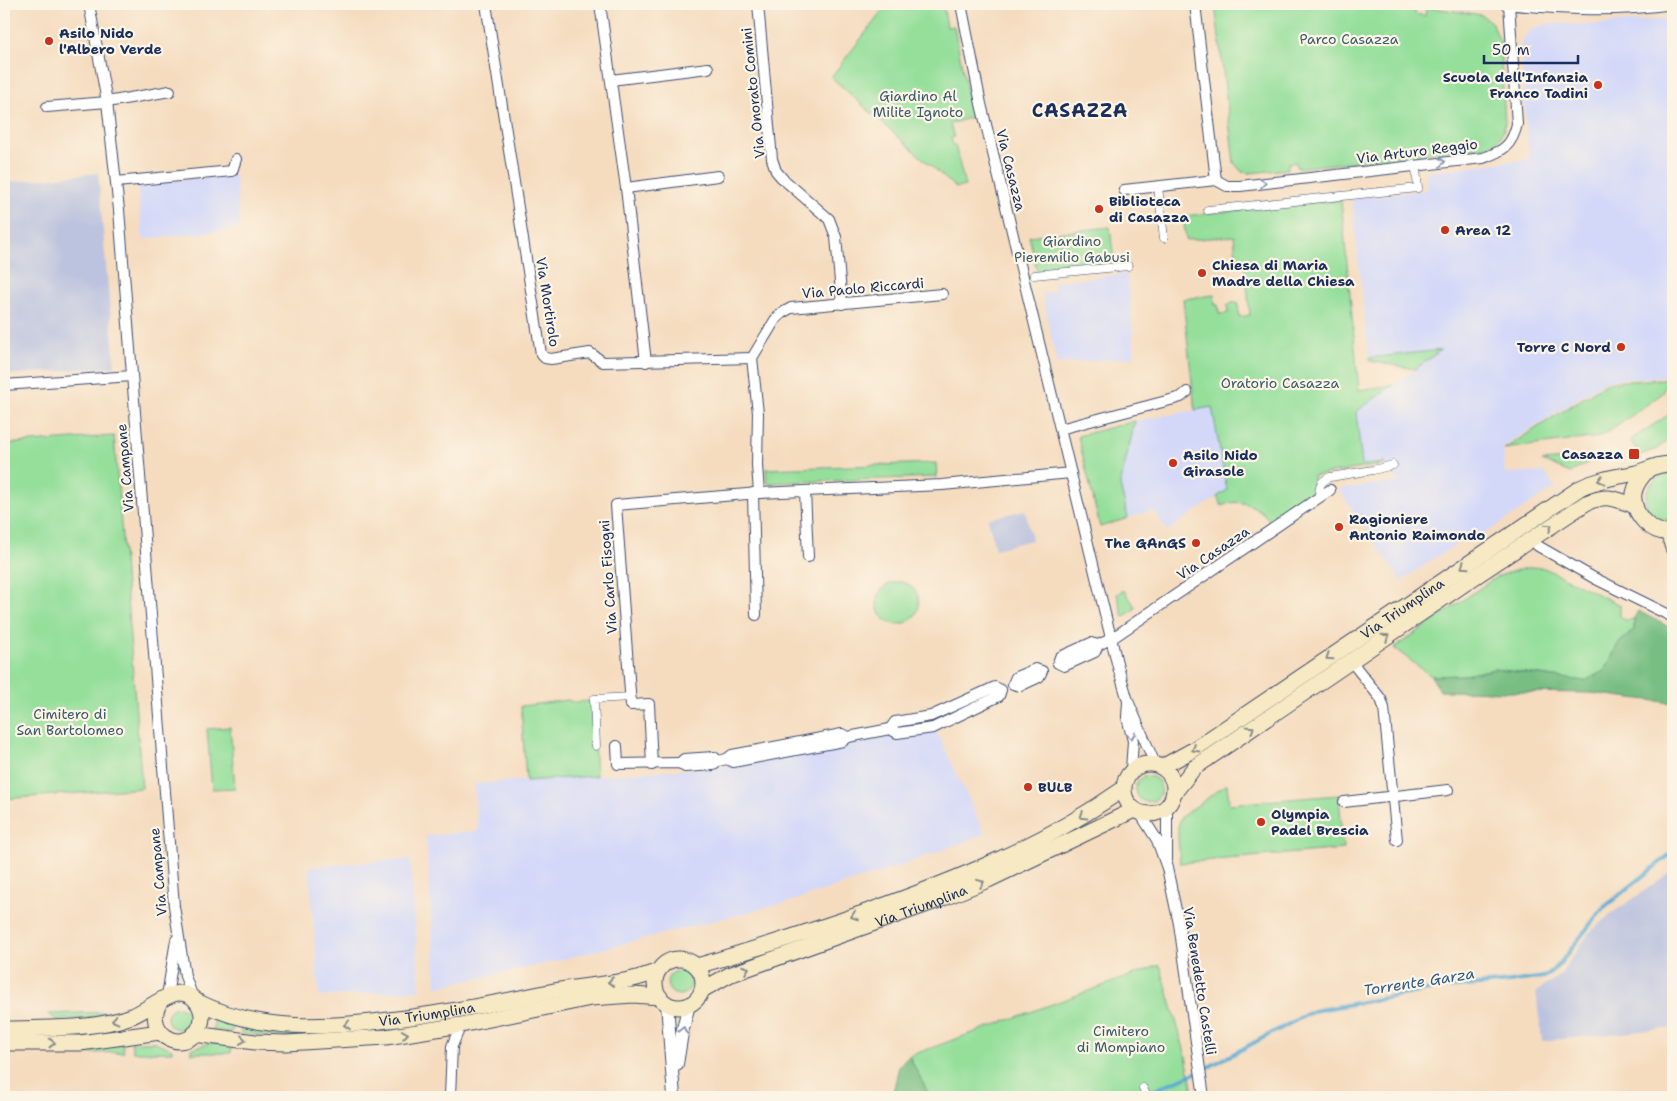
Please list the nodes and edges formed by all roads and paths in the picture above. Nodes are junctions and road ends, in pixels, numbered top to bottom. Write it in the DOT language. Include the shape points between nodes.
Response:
graph roads {
  1 [pos="89,4"];
  2 [pos="486,4"];
  3 [pos="600,4"];
  4 [pos="758,4"];
  5 [pos="961,4"];
  6 [pos="1195,4"];
  7 [pos="1507,4"];
  8 [pos="1673,4"];
  9 [pos="708,68"];
  10 [pos="611,80"];
  11 [pos="170,91"];
  12 [pos="107,102"];
  13 [pos="48,106"];
  14 [pos="236,159"];
  15 [pos="1416,169"];
  16 [pos="718,176"];
  17 [pos="1216,180"];
  18 [pos="116,182"];
  19 [pos="1158,187"];
  20 [pos="626,188"];
  21 [pos="1124,190"];
  22 [pos="1208,210"];
  23 [pos="1164,238"];
  24 [pos="1128,266"];
  25 [pos="1034,275"];
  26 [pos="942,294"];
  27 [pos="842,304"];
  28 [pos="752,358"];
  29 [pos="646,362"];
  30 [pos="132,376"];
  31 [pos="4,384"];
  32 [pos="1187,392"];
  33 [pos="1060,429"];
  34 [pos="1671,461"];
  35 [pos="1393,465"];
  36 [pos="1648,470"];
  37 [pos="1071,473"];
  38 [pos="1330,490"];
  39 [pos="805,491"];
  40 [pos="756,493"];
  41 [pos="1319,498"];
  42 [pos="1635,506"];
  43 [pos="1671,532"];
  44 [pos="1532,538"];
  45 [pos="1673,548"];
  46 [pos="808,557"];
  47 [pos="756,615"];
  48 [pos="1673,617"];
  49 [pos="1111,639"];
  50 [pos="1351,661"];
  51 [pos="630,697"];
  52 [pos="1128,701"];
  53 [pos="596,746"];
  54 [pos="617,746"];
  55 [pos="652,765"];
  56 [pos="1159,766"];
  57 [pos="1131,770"];
  58 [pos="1123,789"];
  59 [pos="1448,790"];
  60 [pos="1174,793"];
  61 [pos="1393,796"];
  62 [pos="1344,802"];
  63 [pos="1167,807"];
  64 [pos="1137,811"];
  65 [pos="1397,840"];
  66 [pos="1167,868"];
  67 [pos="177,932"];
  68 [pos="697,966"];
  69 [pos="658,971"];
  70 [pos="702,990"];
  71 [pos="163,999"];
  72 [pos="195,999"];
  73 [pos="664,1000"];
  74 [pos="689,1004"];
  75 [pos="461,1025"];
  76 [pos="4,1029"];
  77 [pos="160,1032"];
  78 [pos="194,1034"];
  79 [pos="4,1043"];
  80 [pos="1143,1088"];
  81 [pos="674,1094"];
  82 [pos="450,1097"];
  83 [pos="1147,1097"];
  84 [pos="1204,1097"];
  1 -- 12 [label="street, Via Campane"];
  2 -- 29 [label="street, Via Mortirolo" via="541,354 551,359 590,353 603,362"];
  3 -- 10 [label="street"];
  4 -- 27 [label="street, Via Onorato Comini" via="772,159 782,178 829,219 836,236"];
  5 -- 33 [label="street, Via Casazza" via="982,112"];
  6 -- 17 [label="street"];
  7 -- 8 [label="street" via="1615,10"];
  17 -- 7 [label="street, Via Arturo Reggio, one-way" via="1227,186 1240,186 1483,158 1496,153 1507,146 1517,124"];
  9 -- 10 [label="street"];
  10 -- 20 [label="street"];
  11 -- 12 [label="street"];
  12 -- 13 [label="street"];
  12 -- 18 [label="street, Via Campane"];
  14 -- 18 [label="street" via="232,171"];
  15 -- 22 [label="street" via="1418,188"];
  16 -- 20 [label="street"];
  17 -- 19 [label="street, Via Arturo Reggio"];
  18 -- 30 [label="street, Via Campane"];
  19 -- 21 [label="street, Via Arturo Reggio"];
  19 -- 23 [label="street"];
  20 -- 29 [label="street"];
  24 -- 25 [label="street"];
  26 -- 27 [label="street, Via Paolo Riccardi"];
  27 -- 28 [label="street, Via Paolo Riccardi" via="791,308 782,313"];
  28 -- 29 [label="street"];
  28 -- 40 [label="street" via="758,412"];
  30 -- 31 [label="street"];
  30 -- 67 [label="street, Via Campane"];
  32 -- 33 [label="street" via="1174,399"];
  33 -- 37 [label="street, Via Casazza"];
  34 -- 36 [label="main road, Via Triumplina"];
  35 -- 41 [label="street" via="1330,477 1319,485"];
  36 -- 42 [label="main road" via="1639,479 1634,492"];
  36 -- 56 [label="main road, Via Triumplina, one-way" via="1599,480 1580,488 1193,750"];
  37 -- 39 [label="street, Via Carlo Fisogni" via="942,485"];
  37 -- 49 [label="street, Via Casazza"];
  38 -- 41 [label="street, Via Casazza"];
  39 -- 40 [label="street, Via Carlo Fisogni"];
  39 -- 46 [label="street"];
  40 -- 47 [label="street"];
  40 -- 51 [label="street, Via Carlo Fisogni" via="616,505"];
  41 -- 49 [label="street, Via Casazza"];
  42 -- 43 [label="main road" via="1644,522 1659,531"];
  44 -- 42 [label="main road, Via Triumplina, one-way" via="1600,497"];
  43 -- 45 [label="main road"];
  44 -- 48 [label="street" via="1538,546 1594,578"];
  50 -- 44 [label="main road, Via Triumplina, one-way"];
  49 -- 52 [label="street, Via Casazza"];
  49 -- 55 [label="street" via="1098,645 1091,643 1060,657 1058,663 1042,671 1035,669 1016,677 1013,684 1000,690 995,687 931,716 895,722 890,729 848,737 842,734 732,754 714,765"];
  60 -- 50 [label="main road, Via Triumplina, one-way" via="1194,768"];
  50 -- 61 [label="street" via="1381,698"];
  51 -- 53 [label="street" via="594,700"];
  51 -- 55 [label="street" via="631,705 649,704"];
  52 -- 56 [label="street, Via Casazza"];
  52 -- 57 [label="street, Via Casazza, one-way" via="1127,717 1133,741"];
  54 -- 55 [label="street" via="618,764"];
  56 -- 57 [label="main road, Via Triumplina" via="1142,764"];
  56 -- 60 [label="main road" via="1172,778"];
  57 -- 58 [label="main road"];
  58 -- 64 [label="main road" via="1126,800"];
  58 -- 68 [label="main road, Via Triumplina, one-way" via="1074,822 993,864 934,888"];
  59 -- 61 [label="street"];
  60 -- 63 [label="main road, Via Triumplina"];
  61 -- 62 [label="street"];
  61 -- 65 [label="street"];
  63 -- 64 [label="main road, Via Triumplina" via="1154,814"];
  63 -- 66 [label="street, Via Benedetto Castelli"];
  64 -- 66 [label="street, Via Benedetto Castelli" via="1157,840"];
  70 -- 64 [label="main road, Via Triumplina, one-way" via="729,975 988,880"];
  66 -- 84 [label="street, Via Benedetto Castelli" via="1179,924"];
  67 -- 71 [label="street, Via Campane"];
  67 -- 72 [label="street, Via Campane" via="185,976"];
  68 -- 69 [label="main road, Via Triumplina" via="690,961 674,959"];
  68 -- 70 [label="main road" via="703,977"];
  69 -- 72 [label="main road, Via Triumplina, one-way" via="633,979 448,1013 330,1027 239,1018 216,1011"];
  69 -- 73 [label="main road" via="656,984"];
  70 -- 74 [label="main road, Via Triumplina"];
  71 -- 72 [label="main road, Via Triumplina" via="177,993"];
  71 -- 76 [label="main road, Via Triumplina, one-way" via="132,1016 105,1023"];
  71 -- 77 [label="main road" via="157,1006 155,1017"];
  72 -- 78 [label="main road" via="202,1018"];
  73 -- 74 [label="main road, Via Triumplina" via="678,1006"];
  73 -- 75 [label="main road, Via Triumplina" via="633,995 591,998"];
  73 -- 81 [label="street"];
  81 -- 74 [label="street, one-way"];
  78 -- 75 [label="main road, Via Triumplina, one-way" via="254,1042 330,1041 386,1037"];
  75 -- 82 [label="street, Via Triumplina" via="452,1046"];
  77 -- 78 [label="main road, Via Triumplina" via="177,1040"];
  79 -- 77 [label="main road, Via Triumplina, one-way" via="80,1043"];
  80 -- 83 [label="street"];
}
